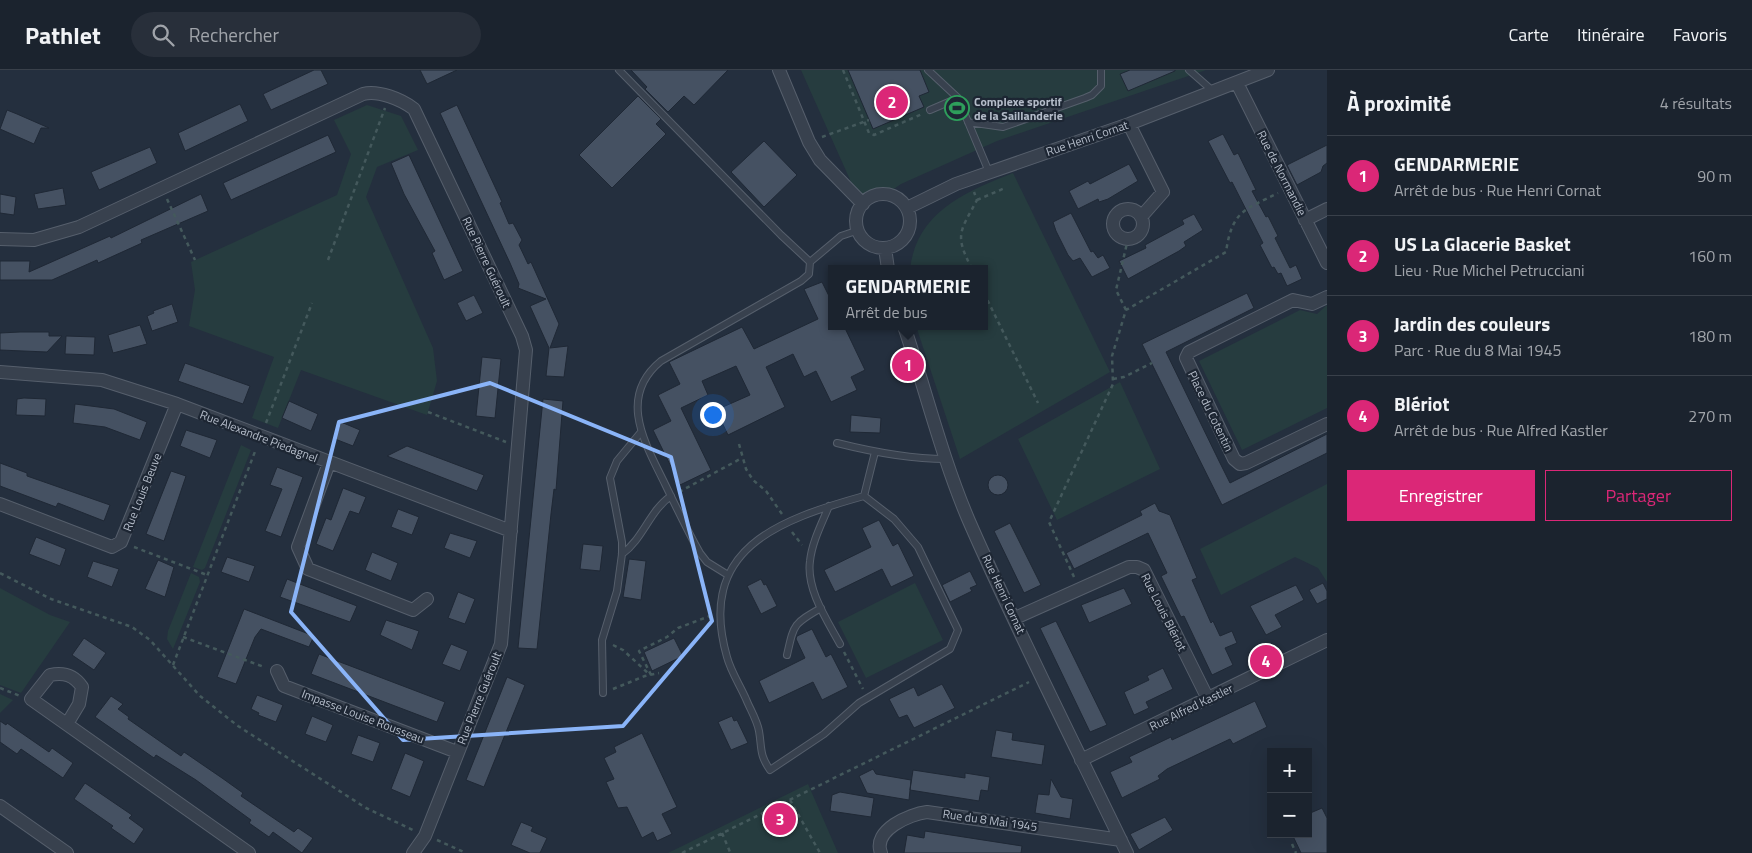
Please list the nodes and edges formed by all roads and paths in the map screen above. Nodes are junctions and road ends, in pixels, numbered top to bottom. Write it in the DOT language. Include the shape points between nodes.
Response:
graph roads {
  1 [pos="619,70"];
  2 [pos="780,70"];
  3 [pos="843,70"];
  4 [pos="928,70"];
  5 [pos="1100,70"];
  6 [pos="1189,70"];
  7 [pos="1268,70"];
  8 [pos="1237,83"];
  9 [pos="1214,92"];
  10 [pos="390,98"];
  11 [pos="958,98"];
  12 [pos="930,110"];
  13 [pos="869,120"];
  14 [pos="864,122"];
  15 [pos="968,122"];
  16 [pos="1129,124"];
  17 [pos="809,142"];
  18 [pos="989,172"];
  19 [pos="969,179"];
  20 [pos="1288,187"];
  21 [pos="1004,188"];
  22 [pos="162,189"];
  23 [pos="977,200"];
  24 [pos="863,204"];
  25 [pos="907,208"];
  26 [pos="1327,209"];
  27 [pos="1141,217"];
  28 [pos="1305,220"];
  29 [pos="856,231"];
  30 [pos="0,239"];
  31 [pos="1128,239"];
  32 [pos="885,248"];
  33 [pos="195,260"];
  34 [pos="328,260"];
  35 [pos="810,262"];
  36 [pos="1327,263"];
  37 [pos="887,265"];
  38 [pos="970,265"];
  39 [pos="1327,297"];
  40 [pos="988,301"];
  41 [pos="312,302"];
  42 [pos="1126,310"];
  43 [pos="905,330"];
  44 [pos="1152,363"];
  45 [pos="0,372"];
  46 [pos="1113,379"];
  47 [pos="1038,403"];
  48 [pos="177,404"];
  49 [pos="428,412"];
  50 [pos="1327,424"];
  51 [pos="641,432"];
  52 [pos="260,436"];
  53 [pos="837,443"];
  54 [pos="738,444"];
  55 [pos="518,446"];
  56 [pos="875,452"];
  57 [pos="742,457"];
  58 [pos="946,459"];
  59 [pos="329,463"];
  60 [pos="671,496"];
  61 [pos="864,496"];
  62 [pos="0,504"];
  63 [pos="829,506"];
  64 [pos="786,521"];
  65 [pos="511,531"];
  66 [pos="121,542"];
  67 [pos="812,551"];
  68 [pos="622,554"];
  69 [pos="0,573"];
  70 [pos="207,575"];
  71 [pos="728,575"];
  72 [pos="1080,589"];
  73 [pos="427,599"];
  74 [pos="821,608"];
  75 [pos="720,613"];
  76 [pos="1015,618"];
  77 [pos="184,636"];
  78 [pos="602,640"];
  79 [pos="1327,640"];
  80 [pos="840,644"];
  81 [pos="787,655"];
  82 [pos="172,665"];
  83 [pos="277,671"];
  84 [pos="659,673"];
  85 [pos="651,674"];
  86 [pos="1042,676"];
  87 [pos="0,688"];
  88 [pos="603,693"];
  89 [pos="868,698"];
  90 [pos="31,699"];
  91 [pos="1208,699"];
  92 [pos="67,724"];
  93 [pos="458,752"];
  94 [pos="1081,760"];
  95 [pos="790,800"];
  96 [pos="0,806"];
  97 [pos="722,833"];
  98 [pos="425,836"];
  99 [pos="1121,840"];
  100 [pos="1292,844"];
  101 [pos="730,852"];
  102 [pos="66,853"];
  103 [pos="249,853"];
  104 [pos="413,853"];
  105 [pos="466,853"];
  106 [pos="682,853"];
  107 [pos="820,853"];
  108 [pos="881,853"];
  109 [pos="1127,853"];
  110 [pos="1296,853"];
  1 -- 35 [label="lane"];
  2 -- 17 [label="street"];
  3 -- 14 [label="path"];
  4 -- 11 [label="lane"];
  5 -- 15 [label="lane" via="1101,86 1085,98 1003,127"];
  6 -- 9 [label="lane"];
  7 -- 8 [label="street, Rue Henri Cornat"];
  8 -- 9 [label="street, Rue Henri Cornat"];
  8 -- 20 [label="street, Rue de Normandie"];
  9 -- 16 [label="street, Rue Henri Cornat"];
  10 -- 22 [label="street, Rue Pierre Guéroult" via="372,92 363,94"];
  10 -- 34 [label="path"];
  10 -- 55 [label="street, Rue Pierre Guéroult" via="414,109 522,336 526,350"];
  11 -- 12 [label="lane"];
  11 -- 15 [label="lane"];
  12 -- 14 [label="path" via="874,135 869,133"];
  13 -- 14 [label="path"];
  14 -- 17 [label="path"];
  15 -- 18 [label="lane"];
  16 -- 18 [label="street, Rue Henri Cornat"];
  16 -- 27 [label="street" via="1163,192"];
  17 -- 24 [label="street" via="820,160"];
  18 -- 19 [label="street, Rue Henri Cornat"];
  19 -- 23 [label="path"];
  19 -- 25 [label="street, Rue Henri Cornat"];
  20 -- 28 [label="street, Rue de Normandie"];
  20 -- 42 [label="path" via="1239,214 1232,224 1226,252"];
  21 -- 23 [label="path"];
  22 -- 30 [label="street, Rue Pierre Guéroult" via="53,236 14,241"];
  22 -- 33 [label="path"];
  23 -- 38 [label="path" via="963,226 960,240"];
  24 -- 25 [label="street" via="876,194 887,193 902,199"];
  24 -- 29 [label="street" via="856,217"];
  25 -- 32 [label="street" via="910,220 907,234 898,244"];
  26 -- 28 [label="street"];
  27 -- 31 [label="street" via="1141,232"];
  27 -- 31 [label="street" via="1135,211 1125,209 1115,218 1116,232"];
  28 -- 36 [label="street, Rue de Normandie"];
  29 -- 32 [label="street" via="864,242"];
  29 -- 35 [label="lane" via="841,236"];
  31 -- 42 [label="path" via="1116,290"];
  32 -- 37 [label="street"];
  35 -- 51 [label="lane" via="809,274 801,281 661,361 648,373 638,399"];
  39 -- 50 [label="street, Place du Cotentin" via="1312,304 1293,300 1189,352 1186,358 1234,459 1240,464"];
  40 -- 47 [label="path"];
  41 -- 52 [label="path"];
  42 -- 46 [label="path" via="1112,356"];
  43 -- 58 [label="street, Rue Henri Cornat"];
  44 -- 46 [label="path"];
  45 -- 48 [label="street, Rue Alexandre Piedagnel" via="102,380"];
  46 -- 72 [label="path" via="1084,451 1049,522"];
  48 -- 52 [label="street, Rue Alexandre Piedagnel"];
  48 -- 66 [label="street, Rue Louis Beuve"];
  49 -- 55 [label="path"];
  51 -- 60 [label="lane"];
  51 -- 68 [label="lane" via="617,461 610,478"];
  52 -- 59 [label="street, Rue Alexandre Piedagnel"];
  52 -- 70 [label="path"];
  53 -- 56 [label="lane"];
  54 -- 57 [label="path"];
  55 -- 65 [label="street, Rue Pierre Guéroult"];
  56 -- 58 [label="lane"];
  56 -- 61 [label="lane"];
  57 -- 60 [label="path"];
  57 -- 64 [label="path" via="753,480 766,491"];
  58 -- 76 [label="street, Rue Henri Cornat" via="969,520"];
  59 -- 65 [label="street, Rue Alexandre Piedagnel"];
  59 -- 73 [label="street" via="298,547 308,569 413,610"];
  60 -- 68 [label="lane" via="662,502 630,548"];
  60 -- 71 [label="lane" via="700,553 707,562"];
  61 -- 63 [label="lane"];
  61 -- 89 [label="lane" via="894,519 918,547 958,630 950,649"];
  62 -- 66 [label="street, Rue Louis Beuve" via="112,547"];
  63 -- 64 [label="lane"];
  63 -- 67 [label="lane"];
  64 -- 67 [label="path" via="799,543"];
  64 -- 71 [label="lane" via="755,541"];
  65 -- 93 [label="street, Rue Pierre Guéroult" via="501,644"];
  66 -- 70 [label="path"];
  67 -- 74 [label="lane" via="810,574"];
  68 -- 78 [label="lane" via="617,590"];
  69 -- 82 [label="path" via="51,600 132,627 150,640"];
  70 -- 77 [label="path"];
  71 -- 75 [label="lane"];
  72 -- 76 [label="street, Rue Louis Blériot"];
  72 -- 91 [label="street, Rue Louis Blériot" via="1129,566 1144,570"];
  74 -- 80 [label="lane"];
  74 -- 81 [label="lane" via="797,622"];
  75 -- 85 [label="path" via="678,628 668,637 639,651"];
  75 -- 89 [label="lane" via="727,659 759,730 761,756 770,770 824,734"];
  76 -- 86 [label="street, Rue Henri Cornat"];
  77 -- 82 [label="path"];
  77 -- 83 [label="path"];
  78 -- 85 [label="path" via="623,650"];
  78 -- 88 [label="lane"];
  79 -- 91 [label="street, Rue Alfred Kastler"];
  80 -- 89 [label="path"];
  82 -- 98 [label="path" via="200,696 278,753 366,808"];
  83 -- 93 [label="street, Impasse Louise Rousseau" via="284,686"];
  84 -- 85 [label="path"];
  85 -- 88 [label="path"];
  86 -- 94 [label="street, Rue Henri Cornat"];
  86 -- 95 [label="path"];
  87 -- 90 [label="path"];
  90 -- 92 [label="street"];
  90 -- 92 [label="street" via="50,675 72,677 82,687 82,697"];
  91 -- 94 [label="street, Rue Alfred Kastler"];
  92 -- 103 [label="street"];
  93 -- 98 [label="street, Rue Pierre Guéroult"];
  94 -- 99 [label="street, Rue Henri Cornat"];
  95 -- 97 [label="path"];
  95 -- 107 [label="path"];
  96 -- 102 [label="street"];
  97 -- 101 [label="path"];
  97 -- 106 [label="path"];
  98 -- 104 [label="street, Rue Pierre Guéroult"];
  98 -- 105 [label="path"];
  99 -- 108 [label="street, Rue du 8 Mai 1945" via="927,812 917,813 885,832 880,840"];
  99 -- 109 [label="street, Rue Henri Cornat"];
  100 -- 110 [label="path"];
}
